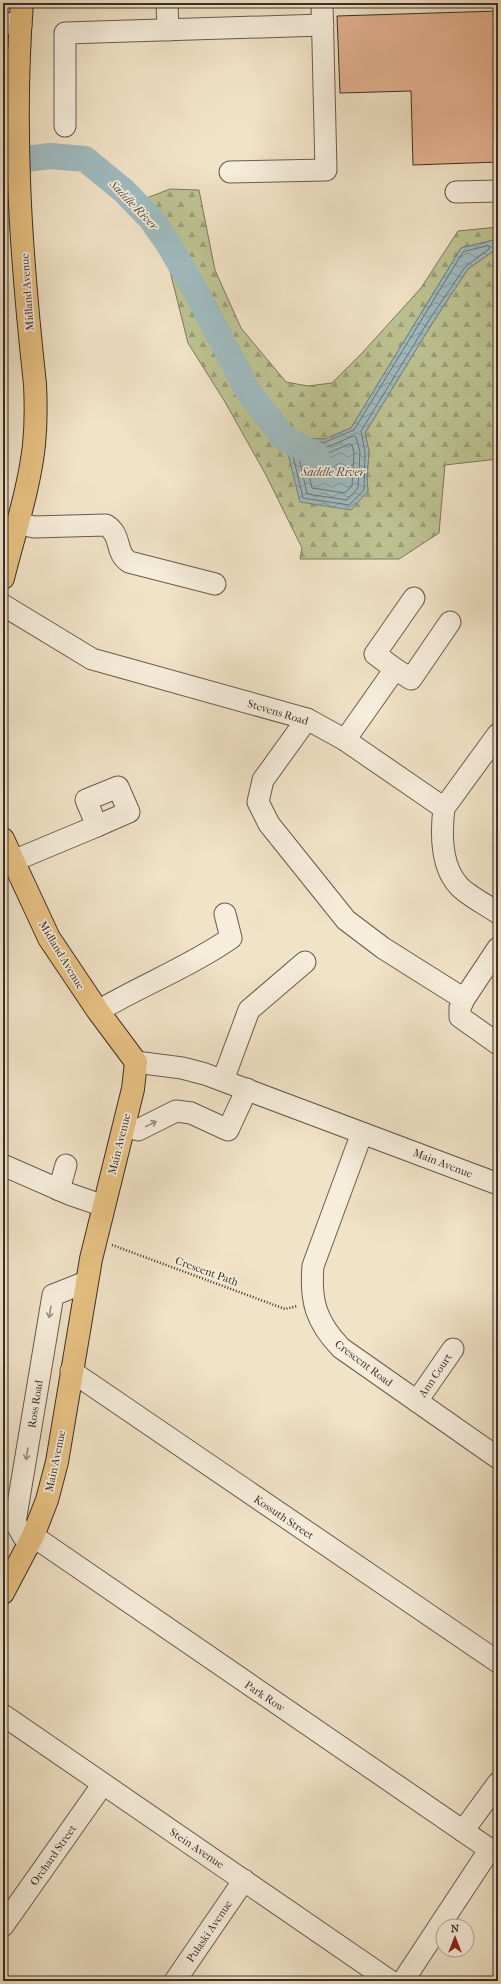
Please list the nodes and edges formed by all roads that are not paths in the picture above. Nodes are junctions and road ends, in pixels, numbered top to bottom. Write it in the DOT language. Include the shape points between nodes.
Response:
graph roads {
  1 [pos="22,3"];
  2 [pos="167,3"];
  3 [pos="322,3"];
  4 [pos="12,24"];
  5 [pos="323,25"];
  6 [pos="168,30"];
  7 [pos="11,61"];
  8 [pos="65,126"];
  9 [pos="230,172"];
  10 [pos="498,191"];
  11 [pos="456,192"];
  12 [pos="17,523"];
  13 [pos="3,578"];
  14 [pos="215,584"];
  15 [pos="414,598"];
  16 [pos="3,606"];
  17 [pos="450,622"];
  18 [pos="395,669"];
  19 [pos="307,719"];
  20 [pos="498,734"];
  21 [pos="345,740"];
  22 [pos="444,808"];
  23 [pos="97,826"];
  24 [pos="3,839"];
  25 [pos="13,861"];
  26 [pos="498,913"];
  27 [pos="225,914"];
  28 [pos="498,948"];
  29 [pos="305,962"];
  30 [pos="464,999"];
  31 [pos="98,1012"];
  32 [pos="498,1044"];
  33 [pos="136,1062"];
  34 [pos="223,1080"];
  35 [pos="247,1089"];
  36 [pos="124,1126"];
  37 [pos="362,1133"];
  38 [pos="3,1165"];
  39 [pos="66,1165"];
  40 [pos="498,1184"];
  41 [pos="59,1190"];
  42 [pos="104,1206"];
  43 [pos="86,1282"];
  44 [pos="453,1349"];
  45 [pos="71,1371"];
  46 [pos="417,1401"];
  47 [pos="498,1458"];
  48 [pos="31,1541"];
  49 [pos="3,1593"];
  50 [pos="498,1662"];
  51 [pos="3,1715"];
  52 [pos="498,1783"];
  53 [pos="103,1784"];
  54 [pos="463,1831"];
  55 [pos="494,1852"];
  56 [pos="244,1880"];
  57 [pos="3,1926"];
  58 [pos="382,1979"];
  59 [pos="174,1981"];
  60 [pos="403,1981"];
  1 -- 4 [label="main road, Midland Avenue"];
  2 -- 6 [label="street"];
  3 -- 5 [label="street"];
  4 -- 7 [label="main road, Midland Avenue"];
  5 -- 6 [label="street"];
  5 -- 9 [label="street" via="326,170"];
  6 -- 8 [label="street" via="65,33"];
  7 -- 12 [label="main road, Midland Avenue" via="36,414 28,482"];
  10 -- 11 [label="street"];
  12 -- 13 [label="main road, Midland Avenue"];
  12 -- 14 [label="street" via="34,527 106,525 113,529 117,536 119,551 129,562"];
  15 -- 18 [label="street" via="375,654"];
  16 -- 19 [label="street, Stevens Road" via="92,659"];
  17 -- 18 [label="street" via="411,679"];
  18 -- 21 [label="street"];
  19 -- 21 [label="street, Stevens Road"];
  19 -- 30 [label="street" via="263,780 258,802 269,824 346,920 383,948"];
  20 -- 22 [label="street"];
  21 -- 22 [label="street, Stevens Road"];
  22 -- 26 [label="street" via="443,845 449,868 459,886"];
  23 -- 25 [label="street"];
  24 -- 25 [label="main road, Midland Avenue"];
  25 -- 31 [label="main road, Midland Avenue" via="49,938"];
  27 -- 31 [label="street" via="231,938 180,969 130,992"];
  28 -- 30 [label="street"];
  29 -- 34 [label="street" via="249,1010"];
  30 -- 32 [label="street" via="460,1017"];
  31 -- 33 [label="main road, Midland Avenue"];
  33 -- 34 [label="street, Main Avenue" via="182,1068"];
  33 -- 36 [label="main road, Main Avenue"];
  34 -- 35 [label="street, Main Avenue"];
  36 -- 35 [label="street, one-way" via="138,1130 176,1111 191,1113 228,1130"];
  35 -- 37 [label="street, Main Avenue"];
  36 -- 42 [label="main road, Main Avenue"];
  37 -- 40 [label="street, Main Avenue"];
  37 -- 46 [label="street, Crescent Road" via="313,1266 314,1303 320,1321 341,1348"];
  38 -- 41 [label="street"];
  39 -- 41 [label="street"];
  41 -- 42 [label="street"];
  42 -- 43 [label="main road, Main Avenue"];
  43 -- 45 [label="main road, Main Avenue"];
  43 -- 48 [label="street, Ross Road, one-way" via="53,1295 15,1522"];
  44 -- 46 [label="street, Ann Court"];
  45 -- 48 [label="main road, Main Avenue" via="57,1462 47,1500"];
  45 -- 50 [label="street, Kossuth Street"];
  46 -- 47 [label="street, Crescent Road"];
  48 -- 49 [label="main road, Main Avenue"];
  48 -- 54 [label="street, Park Row"];
  51 -- 53 [label="street, Stein Avenue"];
  52 -- 54 [label="street"];
  53 -- 56 [label="street, Stein Avenue"];
  53 -- 57 [label="street, Orchard Street"];
  54 -- 55 [label="street, Park Row"];
  55 -- 60 [label="street"];
  56 -- 58 [label="street, Stein Avenue"];
  56 -- 59 [label="street, Pulaski Avenue"];
}
